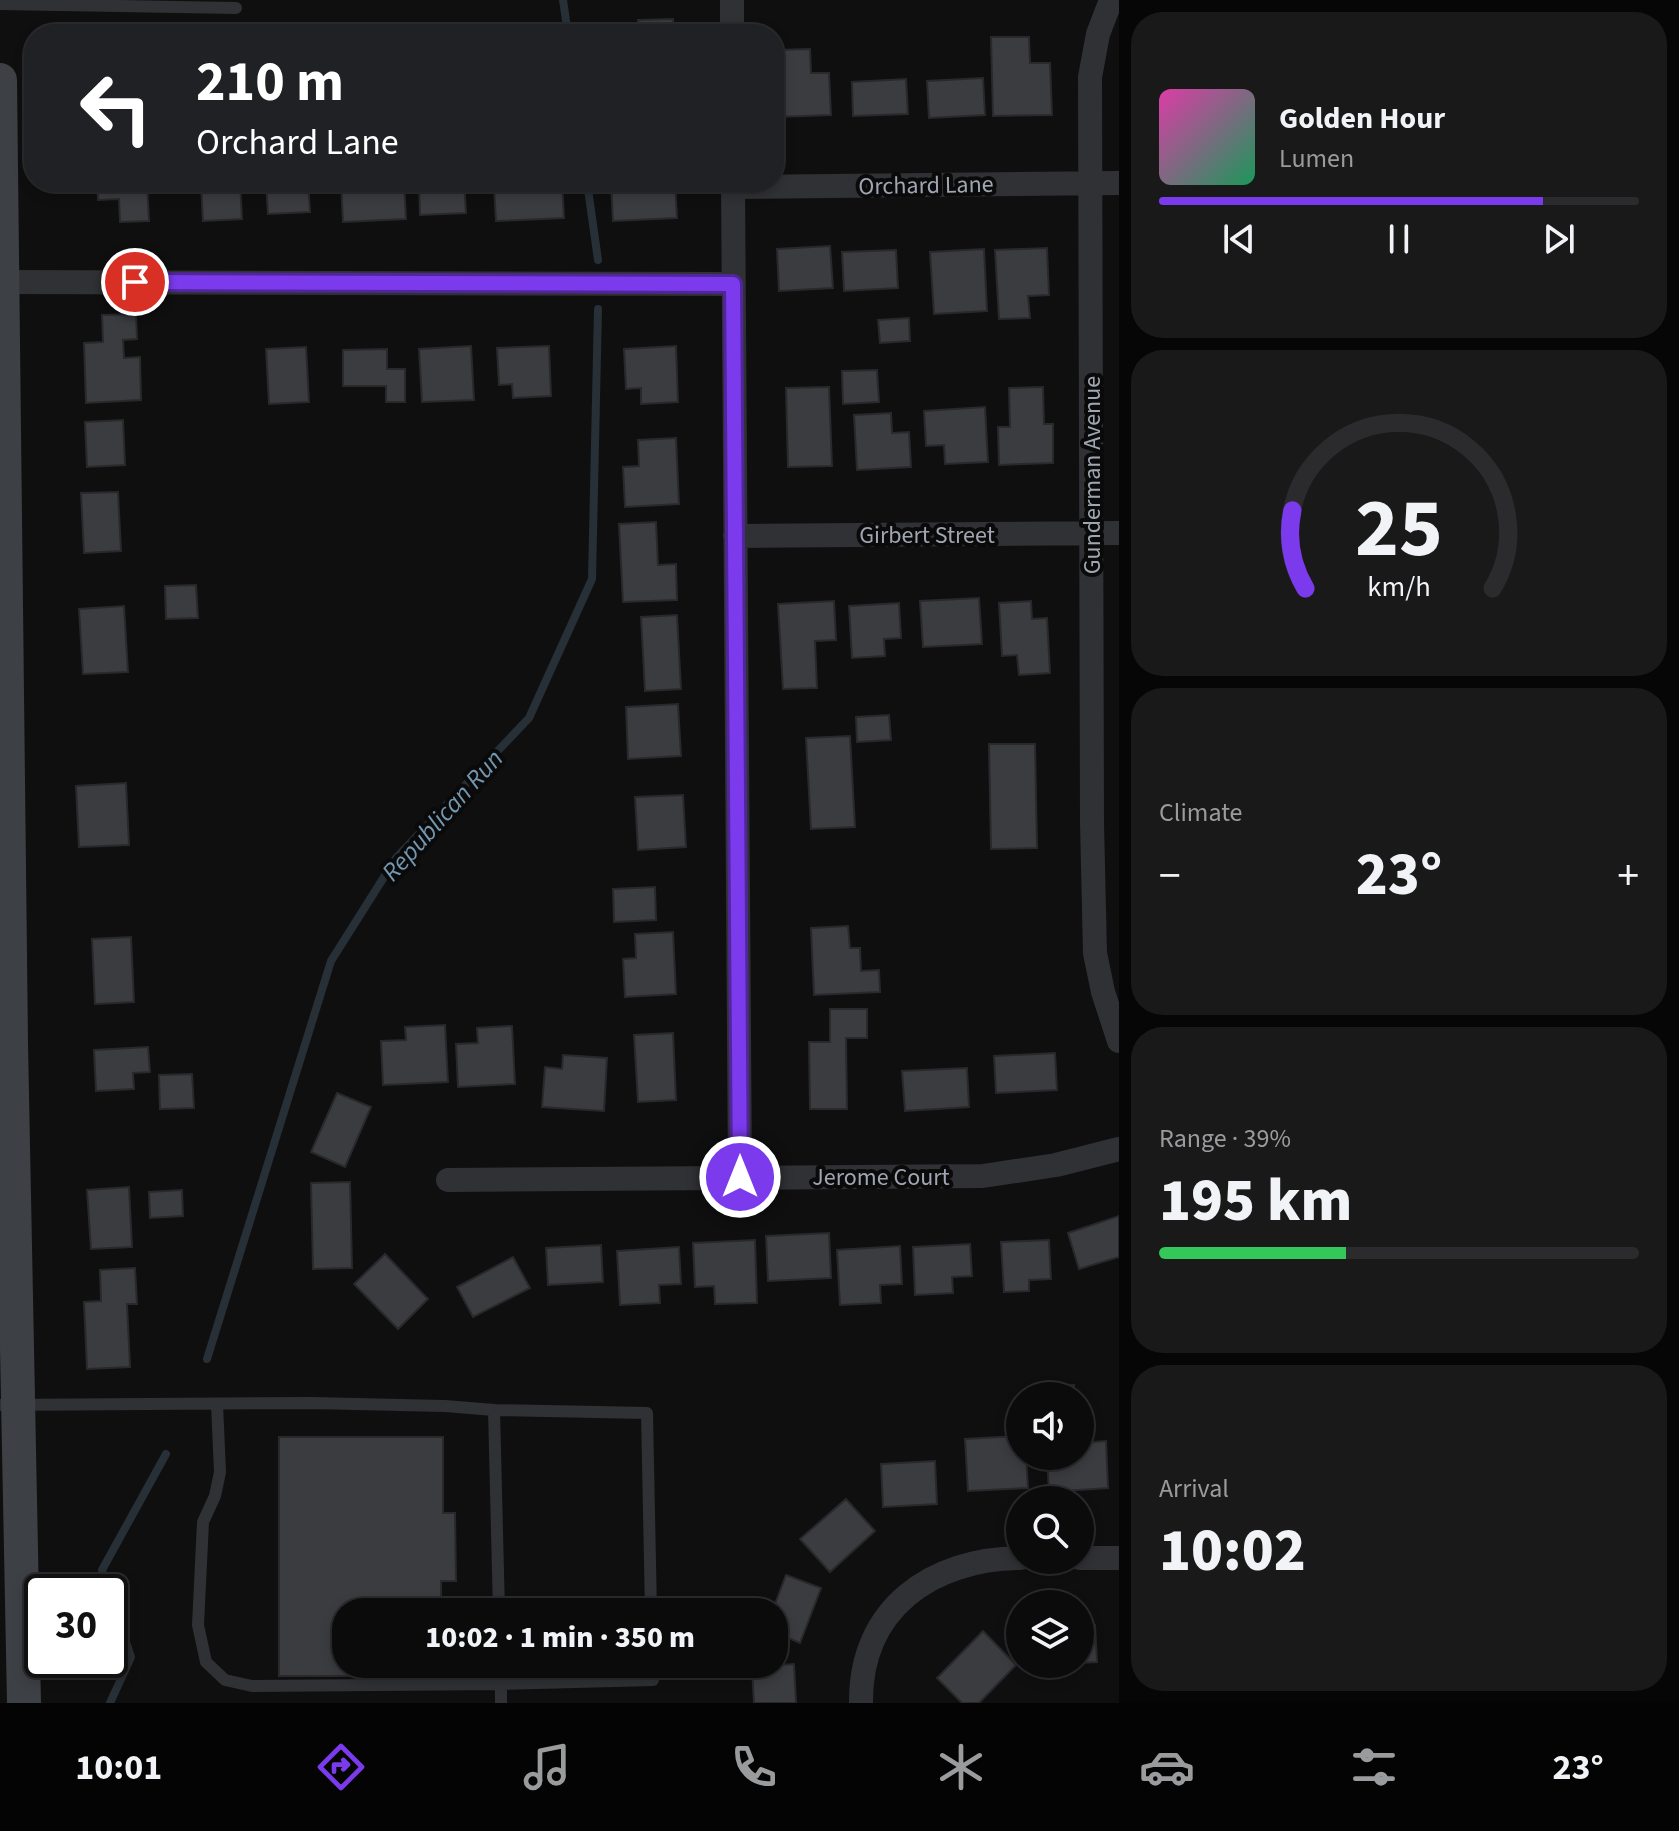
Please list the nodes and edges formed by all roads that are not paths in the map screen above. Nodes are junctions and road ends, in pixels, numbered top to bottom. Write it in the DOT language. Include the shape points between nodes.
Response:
graph roads {
  1 [pos="732,0"];
  2 [pos="1111,0"];
  3 [pos="0,4"];
  4 [pos="236,8"];
  5 [pos="732,24"];
  6 [pos="0,80"];
  7 [pos="1089,183"];
  8 [pos="1119,183"];
  9 [pos="784,185"];
  10 [pos="733,192"];
  11 [pos="2,282"];
  12 [pos="733,284"];
  13 [pos="1,366"];
  14 [pos="1119,533"];
  15 [pos="1093,534"];
  16 [pos="735,536"];
  17 [pos="2,562"];
  18 [pos="3,738"];
  19 [pos="1119,1041"];
  20 [pos="6,1044"];
  21 [pos="1119,1149"];
  22 [pos="740,1177"];
  23 [pos="448,1180"];
  24 [pos="7,1230"];
  25 [pos="217,1404"];
  26 [pos="9,1405"];
  27 [pos="494,1410"];
  28 [pos="1094,1558"];
  29 [pos="1119,1558"];
  30 [pos="1006,1559"];
  31 [pos="499,1598"];
  32 [pos="651,1598"];
  33 [pos="501,1678"];
  34 [pos="653,1678"];
  35 [pos="501,1684"];
  36 [pos="24,1703"];
  37 [pos="501,1703"];
  38 [pos="861,1703"];
  1 -- 5 [label="street"];
  2 -- 7 [label="street, Gunderman Avenue" via="1090,77"];
  3 -- 4 [label="lane"];
  6 -- 11 [label="main road"];
  7 -- 8 [label="street, Orchard Lane"];
  7 -- 9 [label="street, Orchard Lane"];
  7 -- 15 [label="street, Gunderman Avenue"];
  10 -- 12 [label="street"];
  11 -- 12 [label="street"];
  11 -- 13 [label="main road"];
  12 -- 16 [label="street"];
  13 -- 17 [label="main road"];
  14 -- 15 [label="street, Girbert Street"];
  15 -- 16 [label="street, Girbert Street"];
  15 -- 19 [label="street, Gunderman Avenue" via="1095,953"];
  16 -- 22 [label="street"];
  17 -- 18 [label="main road"];
  18 -- 20 [label="main road"];
  20 -- 24 [label="main road"];
  21 -- 22 [label="street, Jerome Court" via="983,1176"];
  22 -- 23 [label="street, Jerome Court"];
  24 -- 26 [label="main road"];
  25 -- 26 [label="lane"];
  25 -- 27 [label="lane"];
  25 -- 35 [label="lane" via="220,1472 203,1522 198,1610 206,1662 225,1680 252,1686"];
  26 -- 36 [label="main road"];
  27 -- 31 [label="lane"];
  27 -- 32 [label="lane" via="647,1413"];
  28 -- 29 [label="street"];
  30 -- 38 [label="street" via="945,1570 910,1592 886,1618 872,1646"];
  33 -- 35 [label="lane"];
  34 -- 35 [label="lane"];
  35 -- 37 [label="lane"];
}
